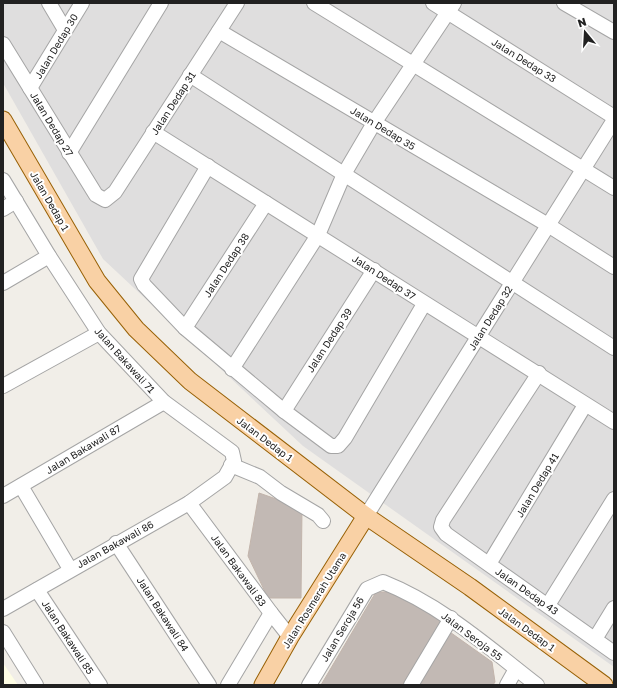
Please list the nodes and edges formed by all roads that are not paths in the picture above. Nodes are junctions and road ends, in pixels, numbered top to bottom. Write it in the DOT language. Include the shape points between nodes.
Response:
graph roads {
  1 [pos="49,3"];
  2 [pos="82,3"];
  3 [pos="160,3"];
  4 [pos="237,3"];
  5 [pos="314,3"];
  6 [pos="433,3"];
  7 [pos="564,3"];
  8 [pos="451,8"];
  9 [pos="65,30"];
  10 [pos="219,31"];
  11 [pos="614,32"];
  12 [pos="3,44"];
  13 [pos="414,64"];
  14 [pos="190,76"];
  15 [pos="30,88"];
  16 [pos="614,118"];
  17 [pos="3,120"];
  18 [pos="374,123"];
  19 [pos="153,132"];
  20 [pos="69,153"];
  21 [pos="208,166"];
  22 [pos="583,169"];
  23 [pos="344,174"];
  24 [pos="3,180"];
  25 [pos="614,188"];
  26 [pos="105,200"];
  27 [pos="16,201"];
  28 [pos="266,202"];
  29 [pos="3,209"];
  30 [pos="548,225"];
  31 [pos="318,235"];
  32 [pos="49,256"];
  33 [pos="614,267"];
  34 [pos="374,270"];
  35 [pos="512,282"];
  36 [pos="3,283"];
  37 [pos="424,304"];
  38 [pos="185,328"];
  39 [pos="99,333"];
  40 [pos="479,335"];
  41 [pos="614,348"];
  42 [pos="232,369"];
  43 [pos="539,373"];
  44 [pos="3,386"];
  45 [pos="164,402"];
  46 [pos="585,405"];
  47 [pos="284,411"];
  48 [pos="614,422"];
  49 [pos="228,471"];
  50 [pos="21,486"];
  51 [pos="3,496"];
  52 [pos="614,499"];
  53 [pos="189,503"];
  54 [pos="366,516"];
  55 [pos="323,521"];
  56 [pos="116,543"];
  57 [pos="489,564"];
  58 [pos="70,569"];
  59 [pos="383,582"];
  60 [pos="37,590"];
  61 [pos="548,605"];
  62 [pos="614,608"];
  63 [pos="3,609"];
  64 [pos="270,613"];
  65 [pos="451,618"];
  66 [pos="3,632"];
  67 [pos="290,637"];
  68 [pos="595,639"];
  69 [pos="614,653"];
  70 [pos="516,669"];
  71 [pos="36,685"];
  72 [pos="100,685"];
  73 [pos="209,685"];
  74 [pos="228,685"];
  75 [pos="263,685"];
  76 [pos="309,685"];
  77 [pos="411,685"];
  78 [pos="507,685"];
  79 [pos="537,685"];
  80 [pos="604,685"];
  1 -- 9 [label="street"];
  2 -- 9 [label="street, Jalan Dedap 30"];
  3 -- 20 [label="street"];
  4 -- 10 [label="street, Jalan Dedap 31"];
  5 -- 13 [label="street"];
  6 -- 8 [label="street, Jalan Dedap 33"];
  7 -- 11 [label="street"];
  8 -- 13 [label="street"];
  8 -- 16 [label="street, Jalan Dedap 33"];
  9 -- 15 [label="street, Jalan Dedap 30"];
  10 -- 14 [label="street, Jalan Dedap 31"];
  10 -- 18 [label="street, Jalan Dedap 35"];
  12 -- 15 [label="street, Jalan Dedap 27"];
  13 -- 18 [label="street"];
  13 -- 22 [label="street"];
  14 -- 19 [label="street, Jalan Dedap 31"];
  14 -- 23 [label="street"];
  15 -- 20 [label="street, Jalan Dedap 27"];
  16 -- 22 [label="street, Jalan Dedap 32"];
  17 -- 54 [label="main road, Jalan Dedap 1" via="97,281 136,329 190,381"];
  18 -- 23 [label="street"];
  18 -- 30 [label="street, Jalan Dedap 35"];
  19 -- 21 [label="street, Jalan Dedap 37"];
  19 -- 26 [label="street, Jalan Dedap 31" via="115,192"];
  20 -- 26 [label="street, Jalan Dedap 27" via="96,195"];
  21 -- 28 [label="street, Jalan Dedap 37"];
  21 -- 38 [label="street" via="141,279"];
  22 -- 25 [label="street"];
  22 -- 30 [label="street, Jalan Dedap 32"];
  23 -- 31 [label="street"];
  23 -- 35 [label="street"];
  24 -- 27 [label="street, Jalan Bakawali 71"];
  27 -- 29 [label="street"];
  27 -- 32 [label="street, Jalan Bakawali 71"];
  28 -- 31 [label="street, Jalan Dedap 37"];
  28 -- 38 [label="street, Jalan Dedap 38"];
  30 -- 33 [label="street, Jalan Dedap 35"];
  30 -- 35 [label="street, Jalan Dedap 32"];
  31 -- 34 [label="street, Jalan Dedap 37"];
  31 -- 42 [label="street"];
  32 -- 36 [label="street"];
  32 -- 39 [label="street, Jalan Bakawali 71"];
  34 -- 37 [label="street, Jalan Dedap 37"];
  34 -- 47 [label="street, Jalan Dedap 39"];
  35 -- 40 [label="street, Jalan Dedap 32"];
  35 -- 41 [label="street"];
  37 -- 40 [label="street, Jalan Dedap 37"];
  37 -- 47 [label="street" via="338,446 330,446"];
  38 -- 42 [label="street"];
  39 -- 44 [label="street"];
  39 -- 45 [label="street, Jalan Bakawali 71"];
  40 -- 43 [label="street, Jalan Dedap 37"];
  40 -- 54 [label="street, Jalan Dedap 32"];
  42 -- 47 [label="street"];
  43 -- 46 [label="street, Jalan Dedap 37"];
  43 -- 57 [label="street, Jalan Dedap 43" via="441,526 446,534"];
  45 -- 49 [label="street, Jalan Bakawali 71" via="232,452 234,460"];
  45 -- 50 [label="street, Jalan Bakawali 87"];
  46 -- 48 [label="street, Jalan Dedap 37"];
  46 -- 57 [label="street, Jalan Dedap 41"];
  49 -- 53 [label="street, Jalan Bakawali 86"];
  49 -- 55 [label="street" via="260,477 281,493 318,514"];
  50 -- 51 [label="street, Jalan Bakawali 87"];
  50 -- 58 [label="street"];
  52 -- 61 [label="street"];
  53 -- 56 [label="street, Jalan Bakawali 86"];
  53 -- 64 [label="street, Jalan Bakawali 83"];
  54 -- 67 [label="main road, Jalan Rosmerah Utama"];
  54 -- 80 [label="main road, Jalan Dedap 1" via="470,587"];
  56 -- 58 [label="street, Jalan Bakawali 86"];
  56 -- 73 [label="street, Jalan Bakawali 84"];
  57 -- 61 [label="street, Jalan Dedap 43"];
  58 -- 60 [label="street, Jalan Bakawali 86"];
  59 -- 65 [label="street, Jalan Seroja 55" via="401,589"];
  59 -- 76 [label="street, Jalan Seroja 56" via="366,589"];
  60 -- 63 [label="street, Jalan Bakawali 86"];
  60 -- 72 [label="street, Jalan Bakawali 85"];
  61 -- 68 [label="street, Jalan Dedap 43"];
  62 -- 68 [label="street"];
  64 -- 67 [label="street, Jalan Bakawali 83"];
  64 -- 74 [label="street"];
  65 -- 70 [label="street, Jalan Seroja 55"];
  65 -- 77 [label="street"];
  66 -- 71 [label="street"];
  67 -- 75 [label="main road, Jalan Rosmerah Utama"];
  68 -- 69 [label="street, Jalan Dedap 43"];
  70 -- 78 [label="street"];
  70 -- 79 [label="street, Jalan Seroja 55"];
}
